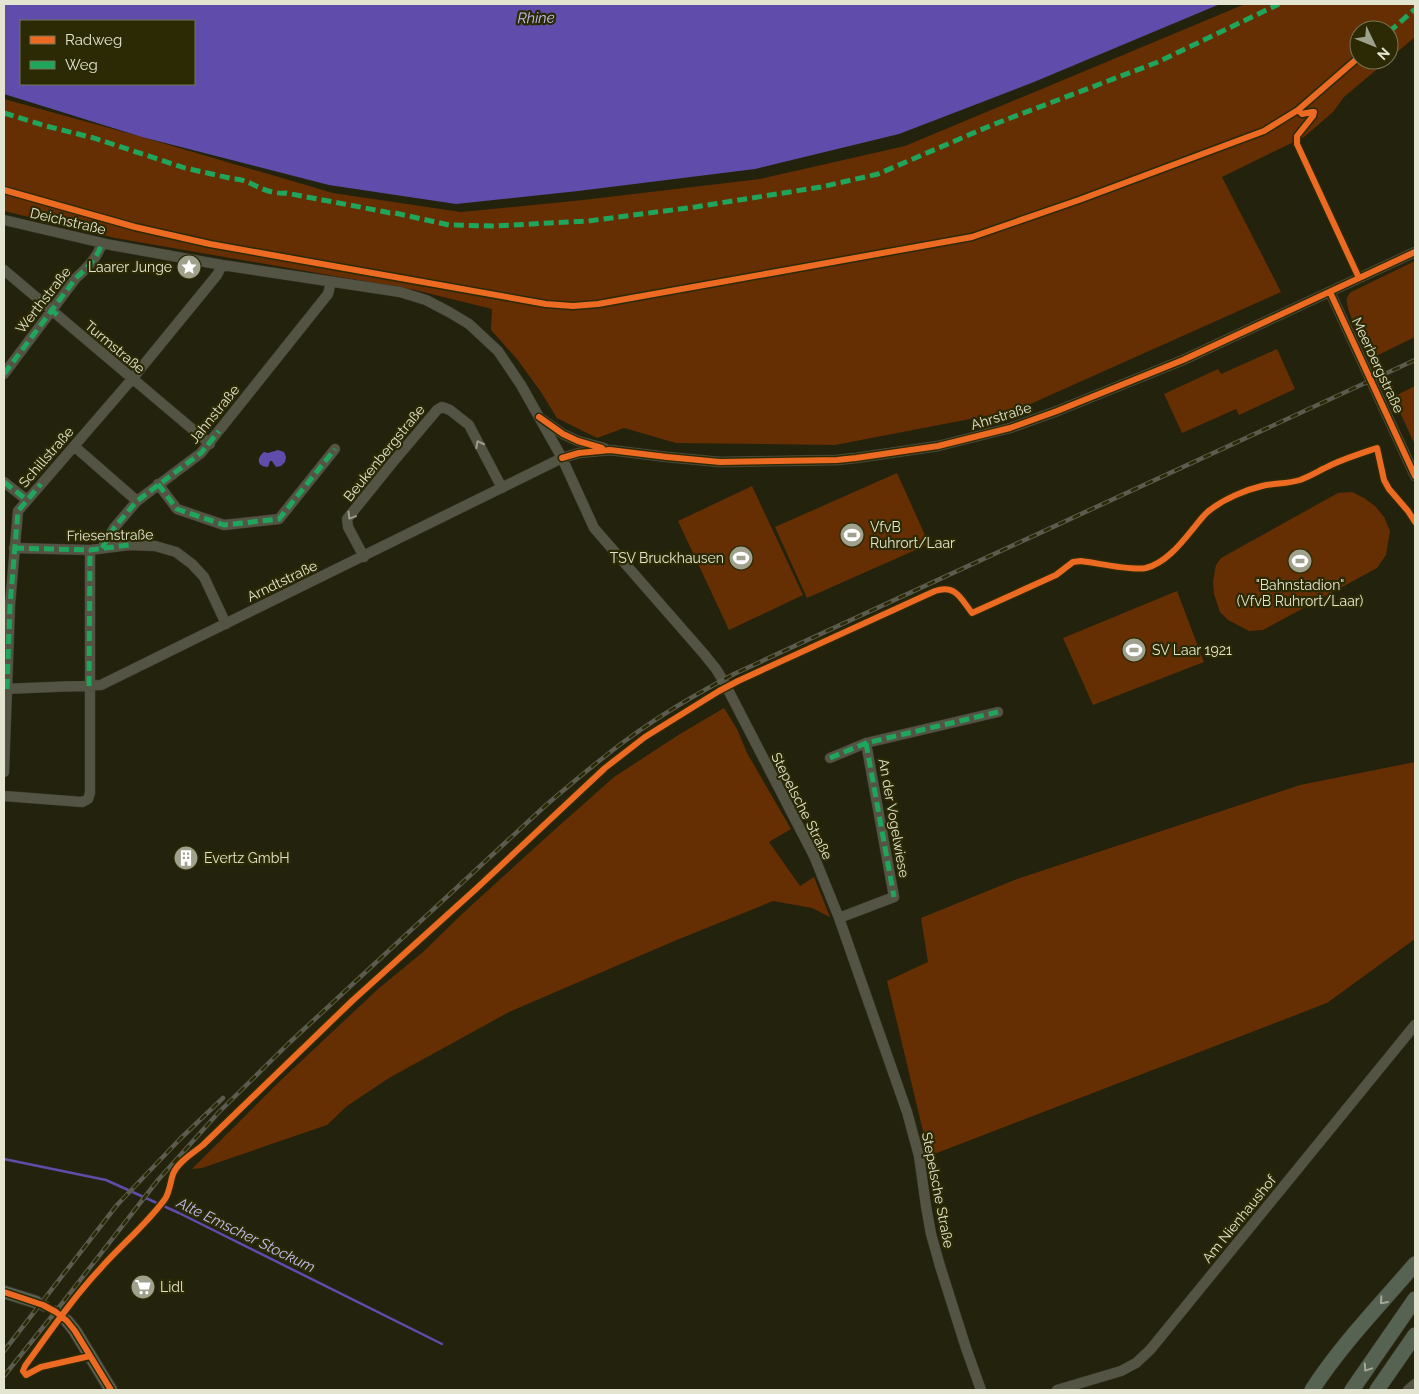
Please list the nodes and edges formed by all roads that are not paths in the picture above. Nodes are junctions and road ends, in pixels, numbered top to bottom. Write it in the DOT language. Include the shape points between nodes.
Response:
graph roads {
  1 [pos="4,220"];
  2 [pos="102,243"];
  3 [pos="1415,252"];
  4 [pos="222,265"];
  5 [pos="4,270"];
  6 [pos="330,282"];
  7 [pos="1330,292"];
  8 [pos="52,311"];
  9 [pos="449,312"];
  10 [pos="4,374"];
  11 [pos="132,379"];
  12 [pos="539,417"];
  13 [pos="210,444"];
  14 [pos="74,446"];
  15 [pos="335,449"];
  16 [pos="610,450"];
  17 [pos="562,458"];
  18 [pos="1415,476"];
  19 [pos="4,482"];
  20 [pos="158,484"];
  21 [pos="502,488"];
  22 [pos="27,500"];
  23 [pos="137,501"];
  24 [pos="14,548"];
  25 [pos="102,548"];
  26 [pos="90,550"];
  27 [pos="364,556"];
  28 [pos="7,603"];
  29 [pos="226,624"];
  30 [pos="90,686"];
  31 [pos="5,689"];
  32 [pos="998,712"];
  33 [pos="866,743"];
  34 [pos="830,758"];
  35 [pos="4,772"];
  36 [pos="4,796"];
  37 [pos="839,918"];
  38 [pos="1415,1025"];
  39 [pos="1415,1264"];
  40 [pos="4,1292"];
  41 [pos="1415,1299"];
  42 [pos="36,1302"];
  43 [pos="67,1321"];
  44 [pos="1415,1335"];
  45 [pos="1415,1384"];
  46 [pos="111,1390"];
  47 [pos="982,1390"];
  48 [pos="1057,1390"];
  49 [pos="1312,1390"];
  50 [pos="1352,1390"];
  51 [pos="1377,1390"];
  52 [pos="1408,1390"];
  1 -- 2 [label="street, Deichstraße"];
  2 -- 4 [label="street, Deichstraße"];
  2 -- 8 [label="street, Werthstraße" via="88,267"];
  3 -- 7 [label="street, Ahrstraße"];
  4 -- 6 [label="street, Deichstraße"];
  4 -- 11 [label="street, Schillstraße"];
  5 -- 8 [label="street, Turmstraße"];
  6 -- 9 [label="street, Deichstraße" via="400,292"];
  6 -- 13 [label="street, Jahnstraße" via="328,294"];
  7 -- 16 [label="street, Ahrstraße" via="1183,360 1057,411 1010,428 938,446 847,459 720,462"];
  7 -- 18 [label="street, Meerbergstraße"];
  8 -- 10 [label="street, Werthstraße"];
  8 -- 11 [label="street, Turmstraße"];
  9 -- 12 [label="street, Stepelsche Straße" via="498,351"];
  11 -- 13 [label="street, Turmstraße"];
  11 -- 14 [label="street, Schillstraße"];
  12 -- 16 [label="street" via="578,441"];
  12 -- 17 [label="street, Stepelsche Straße"];
  13 -- 20 [label="street, Jahnstraße" via="202,454"];
  14 -- 22 [label="street, Schillstraße"];
  14 -- 23 [label="street"];
  15 -- 20 [label="street" via="278,519 224,524 176,509"];
  16 -- 17 [label="street, Ahrstraße"];
  17 -- 21 [label="street, Arndtstraße"];
  17 -- 37 [label="street, Stepelsche Straße" via="594,528 716,669 814,856"];
  19 -- 22 [label="street"];
  20 -- 23 [label="street, Jahnstraße"];
  21 -- 27 [label="street, Arndtstraße"];
  21 -- 27 [label="street, Beukenbergstraße, one-way" via="469,425 442,407 392,462 347,519 346,523"];
  22 -- 24 [label="street, Schillstraße" via="18,511"];
  23 -- 25 [label="street, Jahnstraße"];
  24 -- 26 [label="street, Friesenstraße"];
  24 -- 28 [label="street, Schillstraße"];
  25 -- 26 [label="street, Friesenstraße"];
  25 -- 29 [label="street, Friesenstraße" via="155,546 176,552 204,578"];
  26 -- 30 [label="street"];
  27 -- 29 [label="street, Arndtstraße"];
  28 -- 31 [label="street, Schillstraße"];
  29 -- 30 [label="street, Arndtstraße" via="101,685"];
  30 -- 31 [label="street, Arndtstraße"];
  30 -- 36 [label="street" via="88,799 82,802"];
  31 -- 35 [label="street, Schillstraße"];
  32 -- 33 [label="street, An der Vogelwiese"];
  33 -- 34 [label="street, An der Vogelwiese"];
  33 -- 37 [label="street, An der Vogelwiese" via="894,897"];
  37 -- 47 [label="street, Stepelsche Straße" via="907,1112 919,1156 934,1242"];
  38 -- 48 [label="street, Am Nienhaushof" via="1150,1350 1121,1371"];
  39 -- 49 [label="highway, one-way" via="1329,1365"];
  40 -- 42 [label="main road"];
  41 -- 50 [label="highway, one-way"];
  43 -- 46 [label="main road"];
  44 -- 51 [label="highway"];
  45 -- 52 [label="street"];
}
